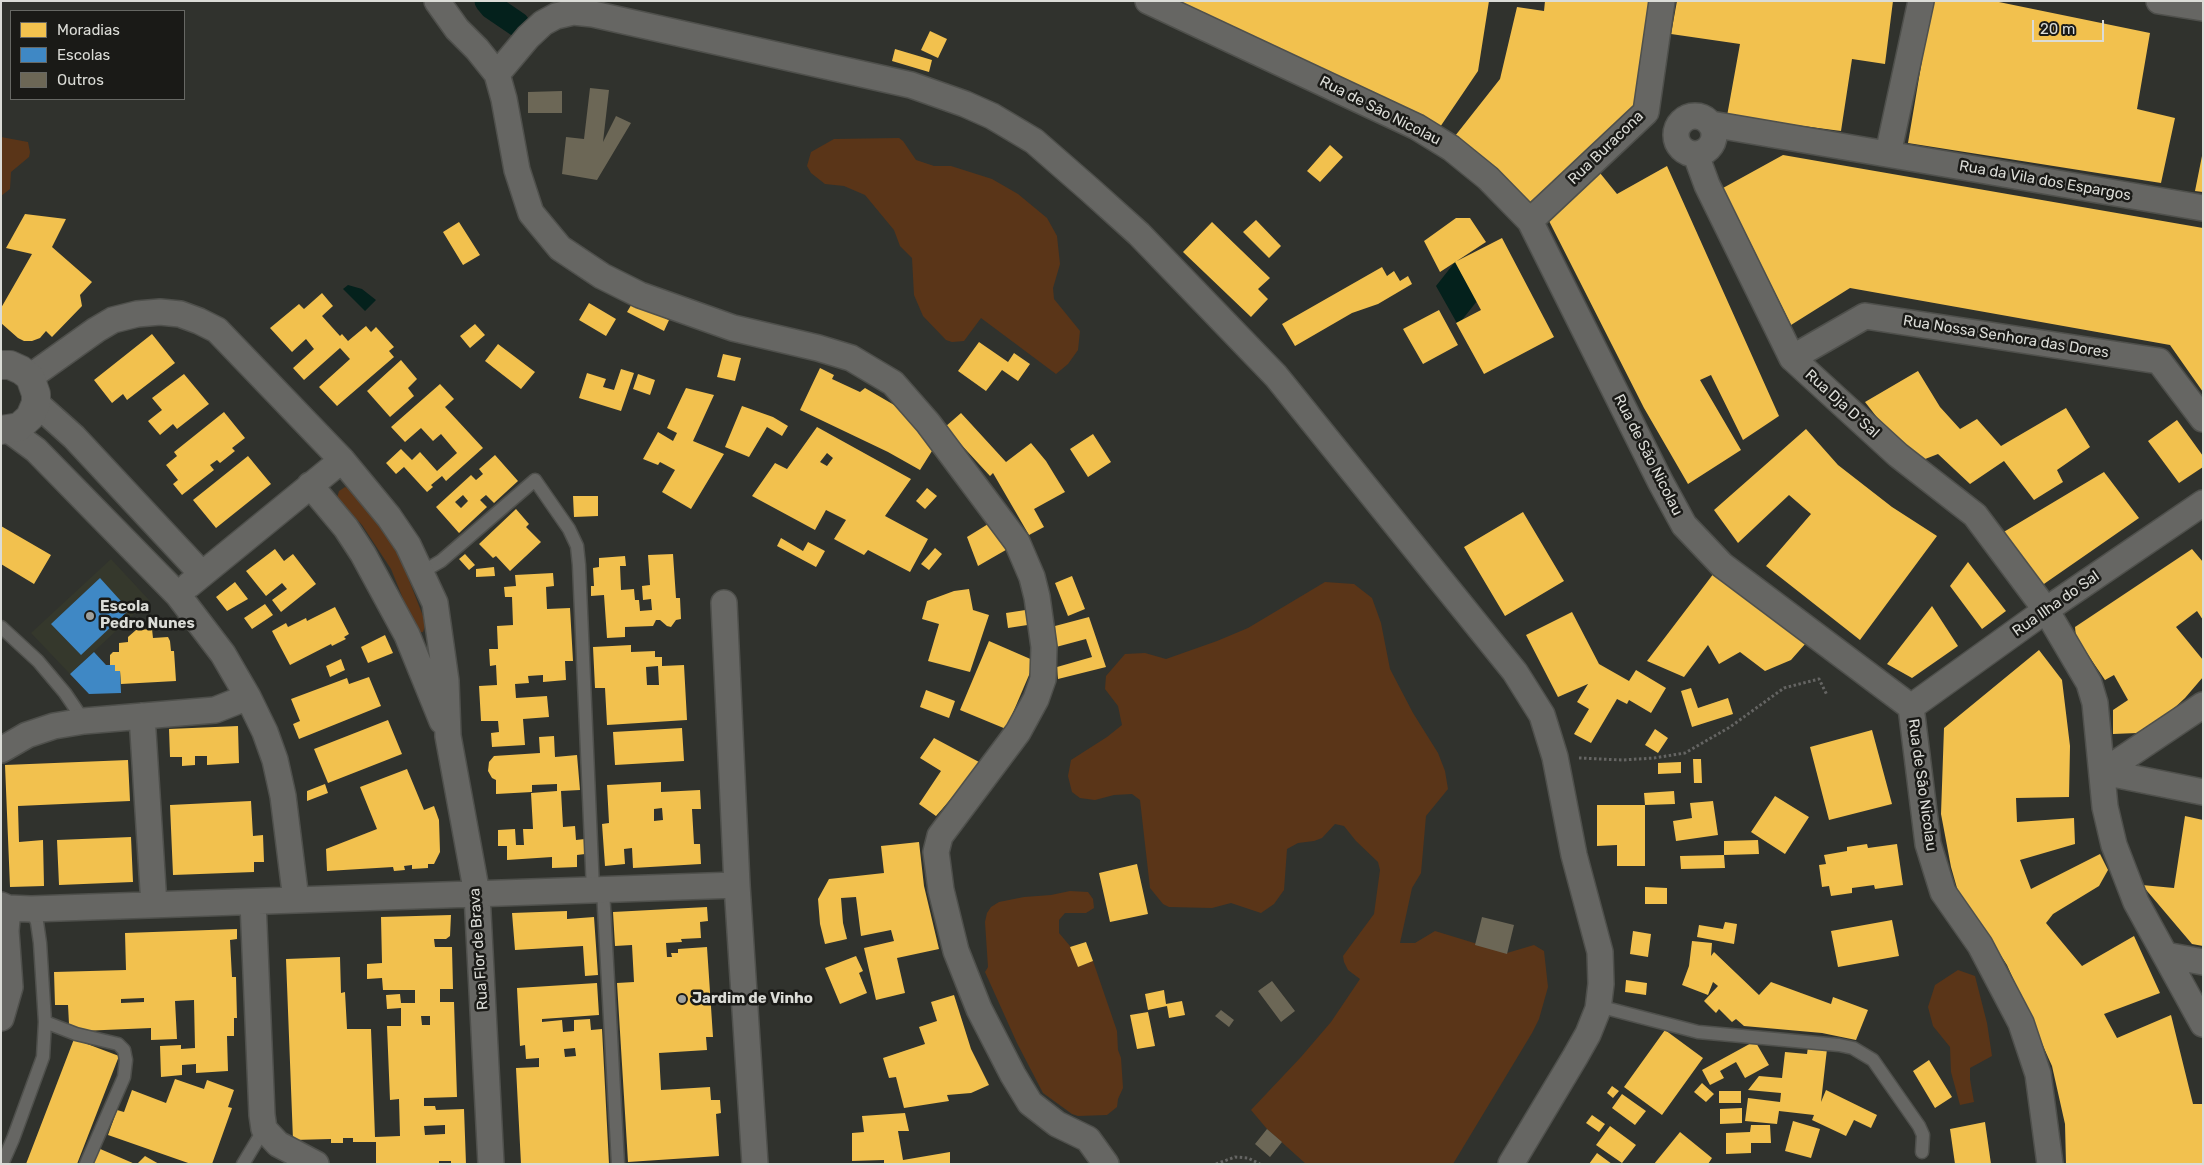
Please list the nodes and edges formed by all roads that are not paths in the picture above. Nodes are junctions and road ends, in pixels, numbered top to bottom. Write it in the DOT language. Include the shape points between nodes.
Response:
graph roads {
  1 [pos="437,1"];
  2 [pos="1148,1"];
  3 [pos="1662,1"];
  4 [pos="1920,1"];
  5 [pos="2159,1"];
  6 [pos="2203,8"];
  7 [pos="497,74"];
  8 [pos="1646,112"];
  9 [pos="1679,124"];
  10 [pos="1711,124"];
  11 [pos="1888,154"];
  12 [pos="1696,155"];
  13 [pos="2203,208"];
  14 [pos="1530,221"];
  15 [pos="1792,358"];
  16 [pos="11,367"];
  17 [pos="36,403"];
  18 [pos="2203,419"];
  19 [pos="5,430"];
  20 [pos="342,460"];
  21 [pos="310,485"];
  22 [pos="2203,503"];
  23 [pos="422,572"];
  24 [pos="202,574"];
  25 [pos="178,595"];
  26 [pos="724,602"];
  27 [pos="2046,610"];
  28 [pos="1,627"];
  29 [pos="248,697"];
  30 [pos="2203,704"];
  31 [pos="1911,707"];
  32 [pos="142,716"];
  33 [pos="84,721"];
  34 [pos="448,736"];
  35 [pos="1,750"];
  36 [pos="2103,772"];
  37 [pos="2203,792"];
  38 [pos="737,885"];
  39 [pos="598,890"];
  40 [pos="477,894"];
  41 [pos="296,900"];
  42 [pos="253,902"];
  43 [pos="154,905"];
  44 [pos="13,907"];
  45 [pos="2165,955"];
  46 [pos="2203,962"];
  47 [pos="1598,1006"];
  48 [pos="1,1018"];
  49 [pos="45,1022"];
  50 [pos="2203,1024"];
  51 [pos="264,1129"];
  52 [pos="1922,1152"];
  53 [pos="2,1164"];
  54 [pos="86,1164"];
  55 [pos="243,1164"];
  56 [pos="316,1164"];
  57 [pos="491,1164"];
  58 [pos="618,1164"];
  59 [pos="755,1164"];
  60 [pos="1106,1164"];
  61 [pos="1510,1164"];
  62 [pos="2050,1164"];
  1 -- 7 [label="street"];
  2 -- 14 [label="street, Rua de São Nicolau" via="1417,127 1451,148 1488,178"];
  3 -- 8 [label="street, Rua Buracona"];
  4 -- 11 [label="street"];
  5 -- 6 [label="street"];
  7 -- 47 [label="street" via="543,23 573,12 592,14 911,85 966,104 1034,141 1140,234 1276,376 1515,672 1542,715 1555,757 1574,855 1600,952"];
  7 -- 60 [label="street" via="517,170 531,213 560,248 602,276 640,295 733,328 852,358 893,383 928,423 1017,542 1038,597 1044,647 1043,679 1018,732 940,836 936,852 941,890 956,951 979,1009 1030,1103 1057,1124 1088,1139"];
  8 -- 9 [label="street"];
  8 -- 14 [label="street, Rua Buracona"];
  9 -- 10 [label="street" via="1695,116"];
  9 -- 12 [label="street" via="1677,142 1684,151"];
  10 -- 11 [label="street, Rua da Vila dos Espargos"];
  10 -- 12 [label="street" via="1715,135 1711,146"];
  11 -- 13 [label="street, Rua da Vila dos Espargos"];
  12 -- 15 [label="street, Rua Dja D´Sal" via="1707,185"];
  14 -- 31 [label="street, Rua de São Nicolau" via="1684,525 1722,565"];
  15 -- 18 [label="street, Rua Nossa Senhora das Dores" via="1865,316 2159,361"];
  15 -- 27 [label="street, Rua Dja D´Sal" via="1898,455 1975,515"];
  16 -- 17 [label="street" via="36,394"];
  16 -- 20 [label="street" via="113,320 152,313 180,314 216,330"];
  17 -- 19 [label="street" via="30,417 19,427"];
  17 -- 24 [label="street" via="74,437"];
  19 -- 25 [label="street" via="36,450"];
  20 -- 21 [label="street"];
  20 -- 23 [label="street" via="389,517"];
  21 -- 24 [label="street"];
  21 -- 34 [label="street" via="346,528 407,634"];
  22 -- 27 [label="street, Rua Ilha do Sal"];
  23 -- 34 [label="street" via="435,603 442,643"];
  23 -- 39 [label="lane" via="441,561 535,480 569,529 577,546 579,565"];
  24 -- 25 [label="street"];
  25 -- 29 [label="street" via="223,654"];
  26 -- 38 [label="street"];
  27 -- 31 [label="street, Rua Ilha do Sal"];
  27 -- 36 [label="street, Rua Dja D´Sal" via="2089,683 2095,703"];
  28 -- 33 [label="lane" via="38,661"];
  29 -- 32 [label="street" via="215,710"];
  29 -- 41 [label="street" via="275,760"];
  30 -- 36 [label="street"];
  31 -- 62 [label="street, Rua de São Nicolau" via="1928,844 1943,892 1980,945 2021,1023 2038,1074"];
  32 -- 33 [label="street"];
  32 -- 43 [label="street"];
  33 -- 35 [label="street" via="27,735"];
  34 -- 40 [label="street, Rua Flor de Brava"];
  36 -- 37 [label="street"];
  36 -- 45 [label="street, Rua Dja D´Sal" via="2105,807 2114,845 2136,902"];
  38 -- 39 [label="street"];
  38 -- 59 [label="street"];
  39 -- 40 [label="street"];
  39 -- 58 [label="lane"];
  40 -- 41 [label="street"];
  40 -- 57 [label="street, Rua Flor de Brava"];
  41 -- 42 [label="street"];
  42 -- 43 [label="street"];
  42 -- 51 [label="street"];
  43 -- 44 [label="street"];
  44 -- 48 [label="street" via="6,932 10,987"];
  44 -- 49 [label="lane" via="37,922"];
  45 -- 46 [label="street"];
  45 -- 50 [label="street, Rua Dja D´Sal"];
  47 -- 52 [label="lane" via="1698,1032 1839,1044 1853,1048 1873,1060 1919,1126 1923,1135"];
  47 -- 61 [label="street" via="1588,1034"];
  49 -- 53 [label="lane" via="43,1057"];
  49 -- 54 [label="lane" via="76,1034 118,1044 124,1050 124,1077"];
  51 -- 55 [label="lane"];
  51 -- 56 [label="street" via="278,1144"];
}
